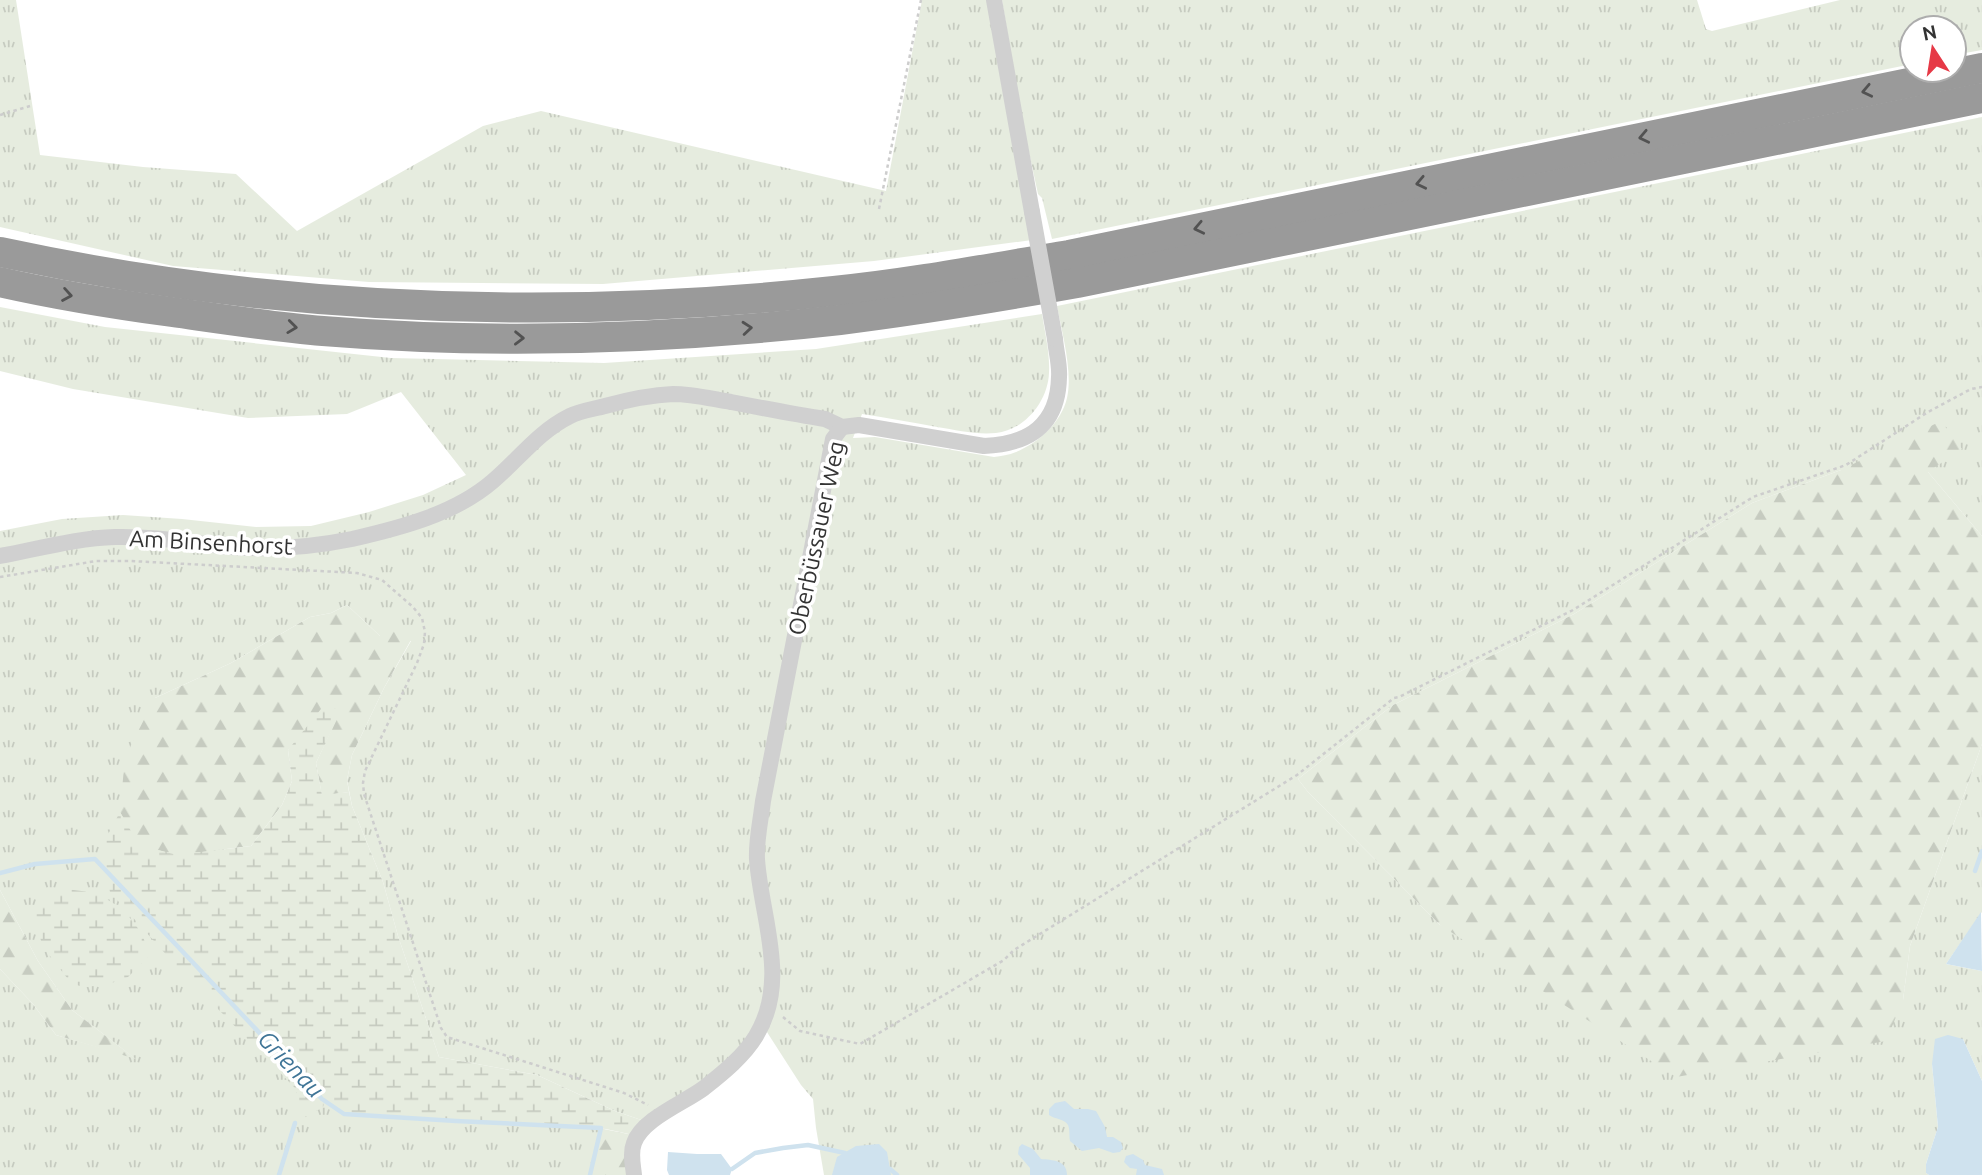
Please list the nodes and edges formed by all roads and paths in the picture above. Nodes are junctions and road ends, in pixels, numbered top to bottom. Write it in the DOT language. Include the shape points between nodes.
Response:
graph roads {
  1 [pos="921,0"];
  2 [pos="994,0"];
  3 [pos="1982,68"];
  4 [pos="1982,98"];
  5 [pos="30,106"];
  6 [pos="0,115"];
  7 [pos="880,209"];
  8 [pos="0,252"];
  9 [pos="0,282"];
  10 [pos="1982,387"];
  11 [pos="842,427"];
  12 [pos="0,556"];
  13 [pos="0,577"];
  14 [pos="769,1007"];
  15 [pos="664,1113"];
  16 [pos="634,1175"];
  1 -- 7 [label="path"];
  2 -- 11 [label="street, Oberbüssauer Weg, bridge" via="1055,339 1057,397 1052,411 1034,432 1001,445 859,425"];
  3 -- 8 [label="highway, one-way" via="1069,255 836,291 720,302 536,309 326,301 122,275"];
  9 -- 4 [label="highway, one-way" via="130,306 323,331 433,336 623,337 840,320 1077,283"];
  5 -- 6 [label="path"];
  10 -- 14 [label="path" via="1971,388 1928,412 1846,466 1753,497 1573,610 1394,698 1297,775 1004,960 860,1044 800,1031"];
  11 -- 12 [label="street, Am Binsenhorst" via="825,419 696,396 652,396 571,416 547,430 478,494 428,517 351,539 267,549 113,537"];
  11 -- 14 [label="street, Oberbüssauer Weg" via="833,439 763,801 757,857 774,971"];
  13 -- 15 [label="path" via="108,561 357,573 382,580 422,618 424,645 365,771 364,794 441,1028 447,1037 624,1093"];
  14 -- 15 [label="street, Oberbüssauer Weg" via="741,1056"];
  15 -- 16 [label="street, Oberbüssauer Weg" via="634,1143"];
}
